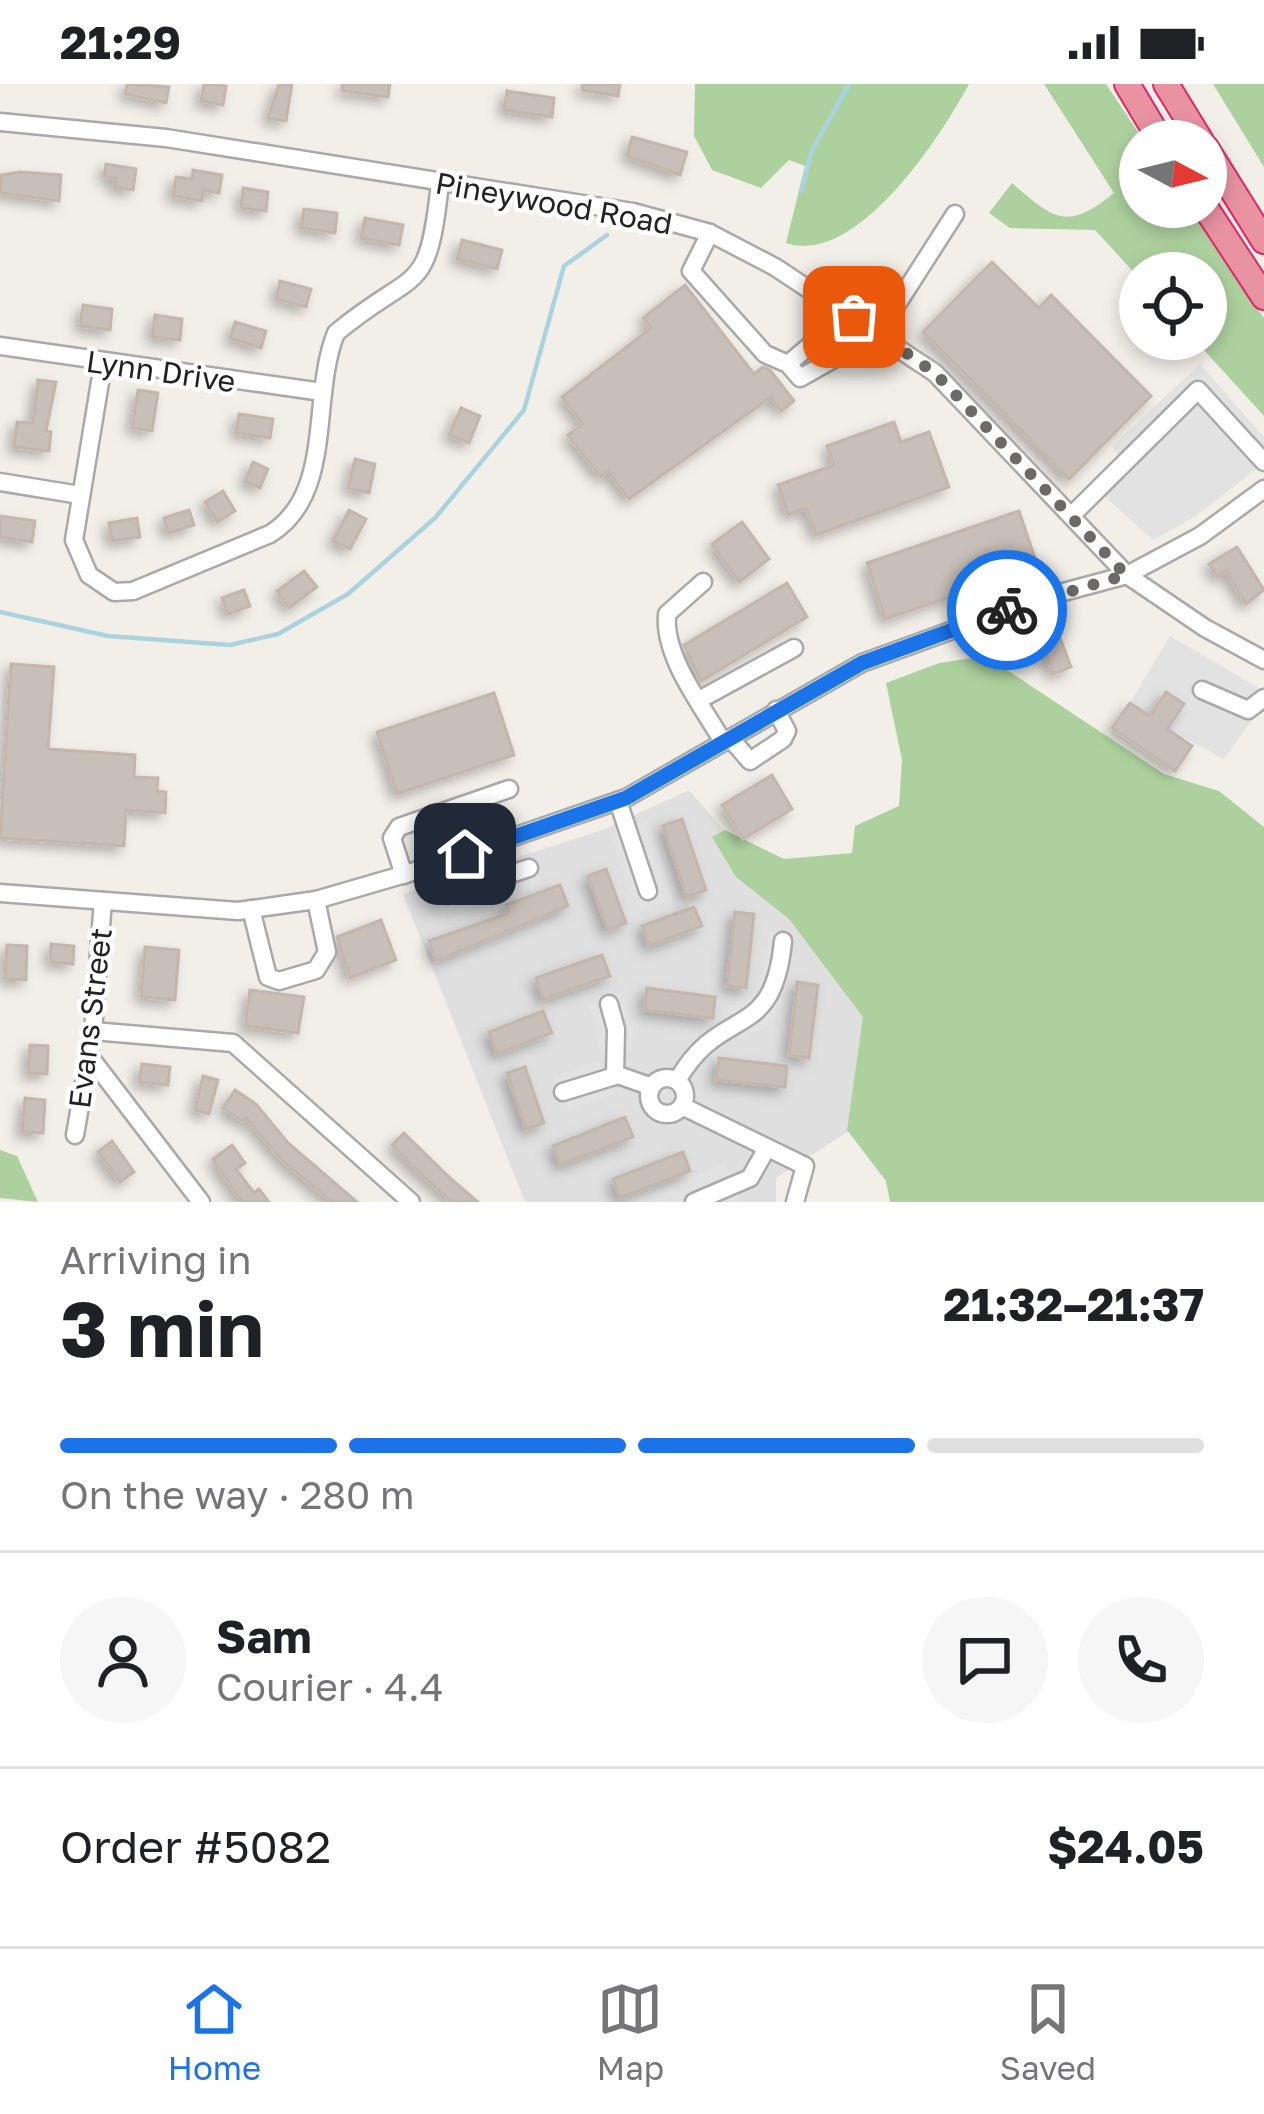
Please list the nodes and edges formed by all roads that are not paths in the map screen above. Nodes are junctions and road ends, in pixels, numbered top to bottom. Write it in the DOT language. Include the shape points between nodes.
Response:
graph roads {
  1 [pos="1127,84"];
  2 [pos="1166,84"];
  3 [pos="1148,120"];
  4 [pos="1188,120"];
  5 [pos="0,122"];
  6 [pos="440,182"];
  7 [pos="1227,182"];
  8 [pos="955,214"];
  9 [pos="1218,228"];
  10 [pos="710,232"];
  11 [pos="1264,241"];
  12 [pos="1264,297"];
  13 [pos="848,314"];
  14 [pos="878,334"];
  15 [pos="0,346"];
  16 [pos="103,364"];
  17 [pos="788,364"];
  18 [pos="322,392"];
  19 [pos="1264,462"];
  20 [pos="0,482"];
  21 [pos="1264,488"];
  22 [pos="80,495"];
  23 [pos="1072,515"];
  24 [pos="1126,575"];
  25 [pos="704,582"];
  26 [pos="794,647"];
  27 [pos="1264,660"];
  28 [pos="1202,690"];
  29 [pos="1264,698"];
  30 [pos="699,700"];
  31 [pos="776,710"];
  32 [pos="726,740"];
  33 [pos="509,788"];
  34 [pos="618,801"];
  35 [pos="430,866"];
  36 [pos="530,868"];
  37 [pos="404,875"];
  38 [pos="648,890"];
  39 [pos="0,893"];
  40 [pos="316,900"];
  41 [pos="104,901"];
  42 [pos="251,909"];
  43 [pos="783,941"];
  44 [pos="609,1004"];
  45 [pos="94,1031"];
  46 [pos="90,1058"];
  47 [pos="615,1076"];
  48 [pos="677,1081"];
  49 [pos="652,1087"];
  50 [pos="563,1092"];
  51 [pos="682,1106"];
  52 [pos="75,1135"];
  53 [pos="767,1148"];
  54 [pos="201,1202"];
  55 [pos="411,1202"];
  56 [pos="694,1202"];
  57 [pos="795,1202"];
  1 -- 3 [label="highway"];
  2 -- 4 [label="highway"];
  5 -- 6 [label="street, Pineywood Road" via="166,138"];
  6 -- 10 [label="street, Pineywood Road"];
  6 -- 18 [label="street" via="433,250 420,275 335,333"];
  7 -- 11 [label="highway"];
  8 -- 14 [label="street"];
  9 -- 12 [label="highway"];
  10 -- 13 [label="street, Pineywood Road"];
  10 -- 17 [label="street" via="691,271 765,354"];
  13 -- 14 [label="street, Pineywood Road"];
  13 -- 17 [label="street"];
  14 -- 17 [label="street" via="806,380"];
  14 -- 23 [label="street, Pineywood Road" via="935,373"];
  15 -- 16 [label="street, Lynn Drive"];
  16 -- 18 [label="street, Lynn Drive"];
  16 -- 22 [label="street"];
  18 -- 22 [label="street" via="301,503 289,522 248,545 151,586 114,592 80,560"];
  19 -- 23 [label="street" via="1198,390"];
  20 -- 22 [label="street"];
  21 -- 24 [label="street" via="1200,536"];
  23 -- 24 [label="street, Pineywood Road"];
  24 -- 27 [label="street, Pineywood Road"];
  24 -- 31 [label="street" via="862,663"];
  25 -- 30 [label="street" via="667,614 666,627"];
  26 -- 30 [label="street"];
  28 -- 29 [label="street" via="1248,710"];
  30 -- 32 [label="street"];
  31 -- 32 [label="street"];
  31 -- 32 [label="street" via="783,739 749,761"];
  32 -- 34 [label="street"];
  33 -- 37 [label="street" via="399,827 392,838"];
  34 -- 35 [label="street"];
  34 -- 38 [label="street"];
  35 -- 36 [label="street" via="447,895"];
  35 -- 37 [label="street"];
  37 -- 40 [label="street"];
  39 -- 41 [label="street"];
  40 -- 42 [label="street"];
  40 -- 42 [label="street" via="326,952 316,970 279,981 268,976"];
  41 -- 42 [label="street"];
  41 -- 45 [label="street, Evans Street"];
  43 -- 48 [label="street" via="779,982 765,1008 706,1039"];
  44 -- 47 [label="street"];
  45 -- 46 [label="street, Evans Street"];
  45 -- 55 [label="street" via="233,1043"];
  46 -- 52 [label="street, Evans Street"];
  46 -- 54 [label="street"];
  47 -- 49 [label="street"];
  47 -- 50 [label="street"];
  48 -- 49 [label="street"];
  48 -- 51 [label="street"];
  49 -- 51 [label="street" via="655,1110 672,1114"];
  51 -- 53 [label="street"];
  53 -- 56 [label="street" via="750,1178"];
  53 -- 57 [label="street" via="805,1166"];
}
